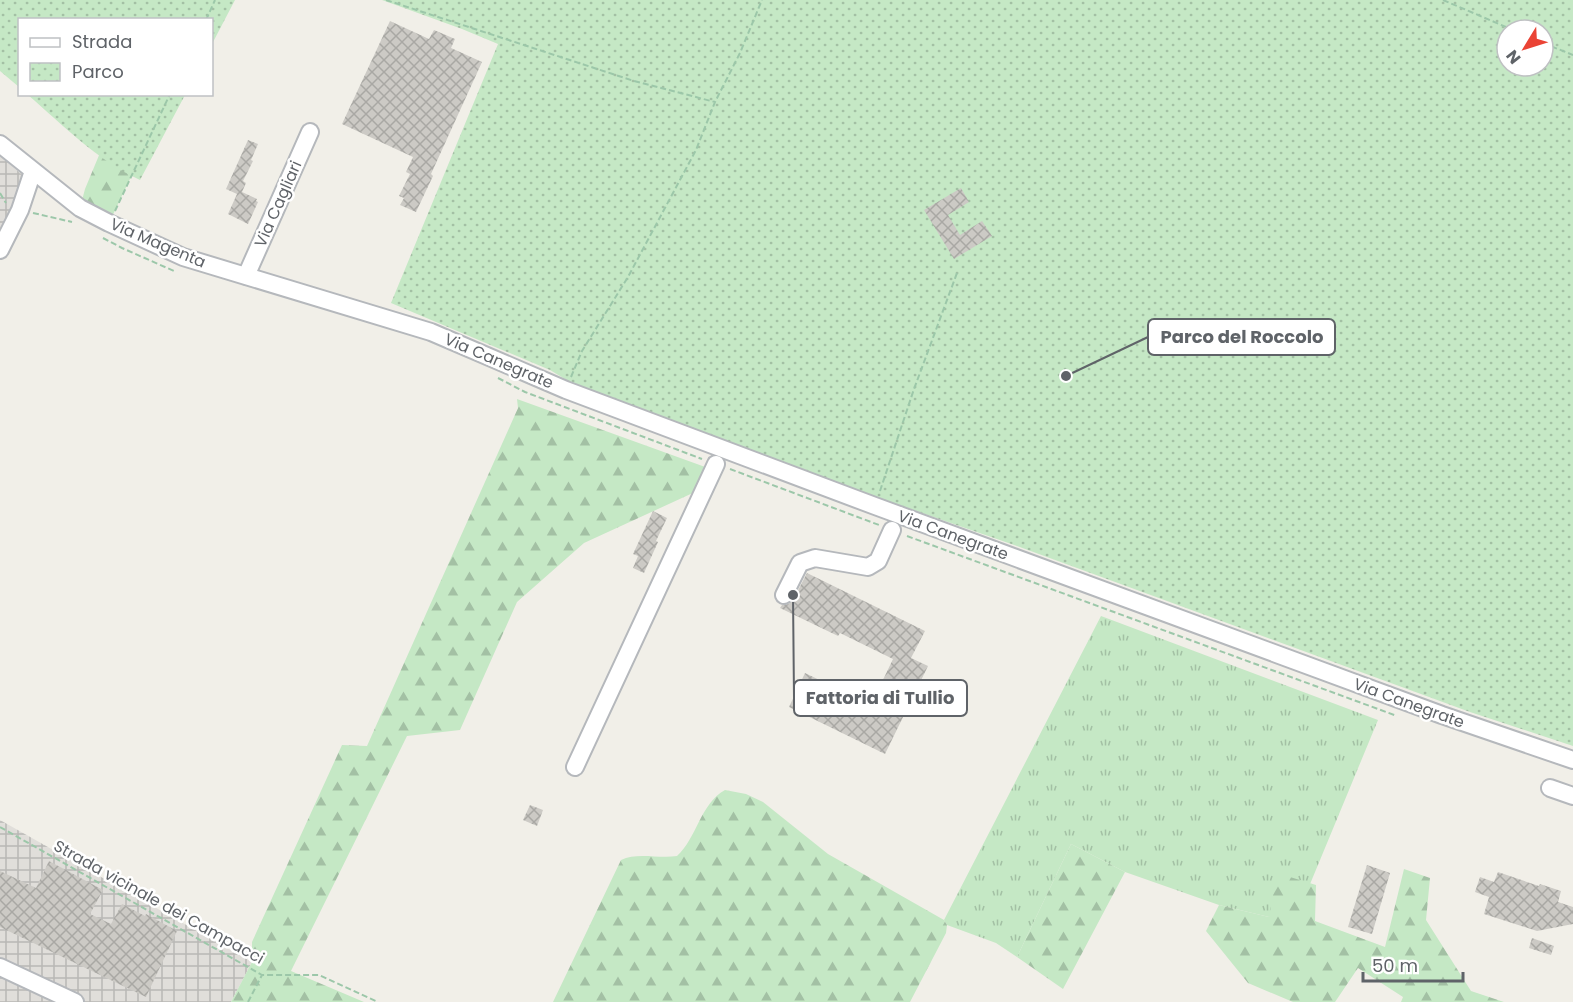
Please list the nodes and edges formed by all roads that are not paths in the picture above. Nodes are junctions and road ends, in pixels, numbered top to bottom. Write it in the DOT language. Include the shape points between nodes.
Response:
graph roads {
  1 [pos="310,132"];
  2 [pos="0,144"];
  3 [pos="33,171"];
  4 [pos="46,181"];
  5 [pos="20,210"];
  6 [pos="0,250"];
  7 [pos="246,276"];
  8 [pos="335,303"];
  9 [pos="716,464"];
  10 [pos="892,530"];
  11 [pos="784,595"];
  12 [pos="1573,760"];
  13 [pos="575,767"];
  14 [pos="1550,788"];
  15 [pos="1573,796"];
  16 [pos="0,967"];
  17 [pos="75,1002"];
  1 -- 7 [label="street, Via Cagliari"];
  2 -- 3 [label="street, Via Magenta"];
  3 -- 4 [label="street, Via Magenta"];
  3 -- 5 [label="street"];
  4 -- 5 [label="street"];
  4 -- 7 [label="street, Via Magenta" via="80,208 109,223 183,257"];
  5 -- 6 [label="street"];
  7 -- 8 [label="street, Via Magenta"];
  8 -- 12 [label="street, Via Canegrate" via="431,332 566,390 875,506 1442,716"];
  9 -- 13 [label="street"];
  10 -- 11 [label="street" via="878,561 868,567 815,558 805,561 800,563"];
  14 -- 15 [label="street"];
  16 -- 17 [label="street"];
}
